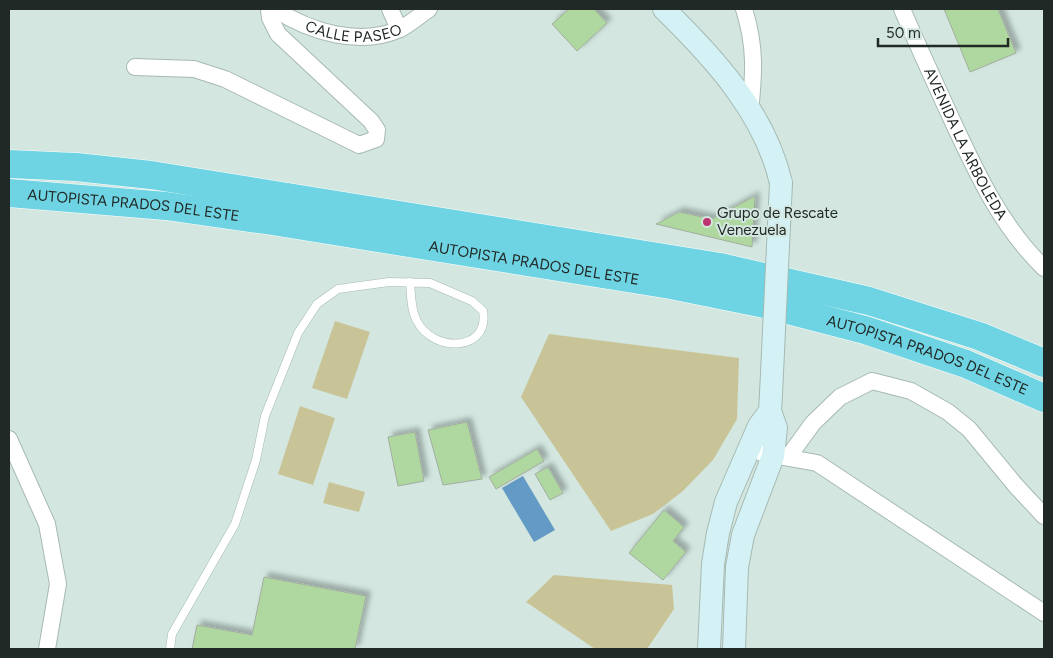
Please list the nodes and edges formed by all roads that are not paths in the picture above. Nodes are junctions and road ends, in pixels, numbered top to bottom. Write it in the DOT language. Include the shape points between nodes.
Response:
graph roads {
  1 [pos="270,9"];
  2 [pos="275,9"];
  3 [pos="390,9"];
  4 [pos="429,9"];
  5 [pos="664,9"];
  6 [pos="744,9"];
  7 [pos="902,9"];
  8 [pos="399,30"];
  9 [pos="136,67"];
  10 [pos="750,112"];
  11 [pos="9,164"];
  12 [pos="9,193"];
  13 [pos="1044,268"];
  14 [pos="410,282"];
  15 [pos="1044,362"];
  16 [pos="1044,398"];
  17 [pos="771,402"];
  18 [pos="10,448"];
  19 [pos="750,450"];
  20 [pos="781,456"];
  21 [pos="1044,516"];
  22 [pos="1044,613"];
  23 [pos="47,649"];
  24 [pos="170,649"];
  25 [pos="709,649"];
  26 [pos="734,649"];
  1 -- 9 [label="street" via="270,18 278,34 371,121 377,130 376,139 359,145 226,79 194,69"];
  2 -- 8 [label="street, CALLE PASEO" via="290,19 357,39"];
  3 -- 8 [label="street"];
  4 -- 8 [label="street, CALLE PASEO"];
  5 -- 10 [label="street" via="717,64 736,87"];
  6 -- 10 [label="street" via="752,35 754,76"];
  7 -- 13 [label="street, AVENIDA LA ARBOLEDA" via="995,207"];
  10 -- 17 [label="street, bridge" via="776,164 781,183"];
  11 -- 15 [label="highway, AUTOPISTA PRADOS DEL ESTE" via="151,175 720,267 869,301 979,336"];
  12 -- 16 [label="highway, AUTOPISTA PRADOS DEL ESTE" via="166,206 272,221 765,304 865,330 966,364"];
  14 -- 14 [label="lane" via="417,322 431,336 445,345 460,344 477,336 485,322 483,311 472,301 430,283"];
  14 -- 24 [label="lane" via="338,290 317,304 298,333 265,416 256,460 235,524 172,634"];
  17 -- 19 [label="street"];
  17 -- 20 [label="street"];
  18 -- 23 [label="street" via="47,524 58,584"];
  19 -- 20 [label="street"];
  19 -- 25 [label="street" via="726,502 718,533 713,564"];
  20 -- 21 [label="street" via="840,397 872,381 911,392 948,412 970,429"];
  20 -- 22 [label="street" via="817,463"];
  20 -- 26 [label="street" via="742,543 737,567"];
}
